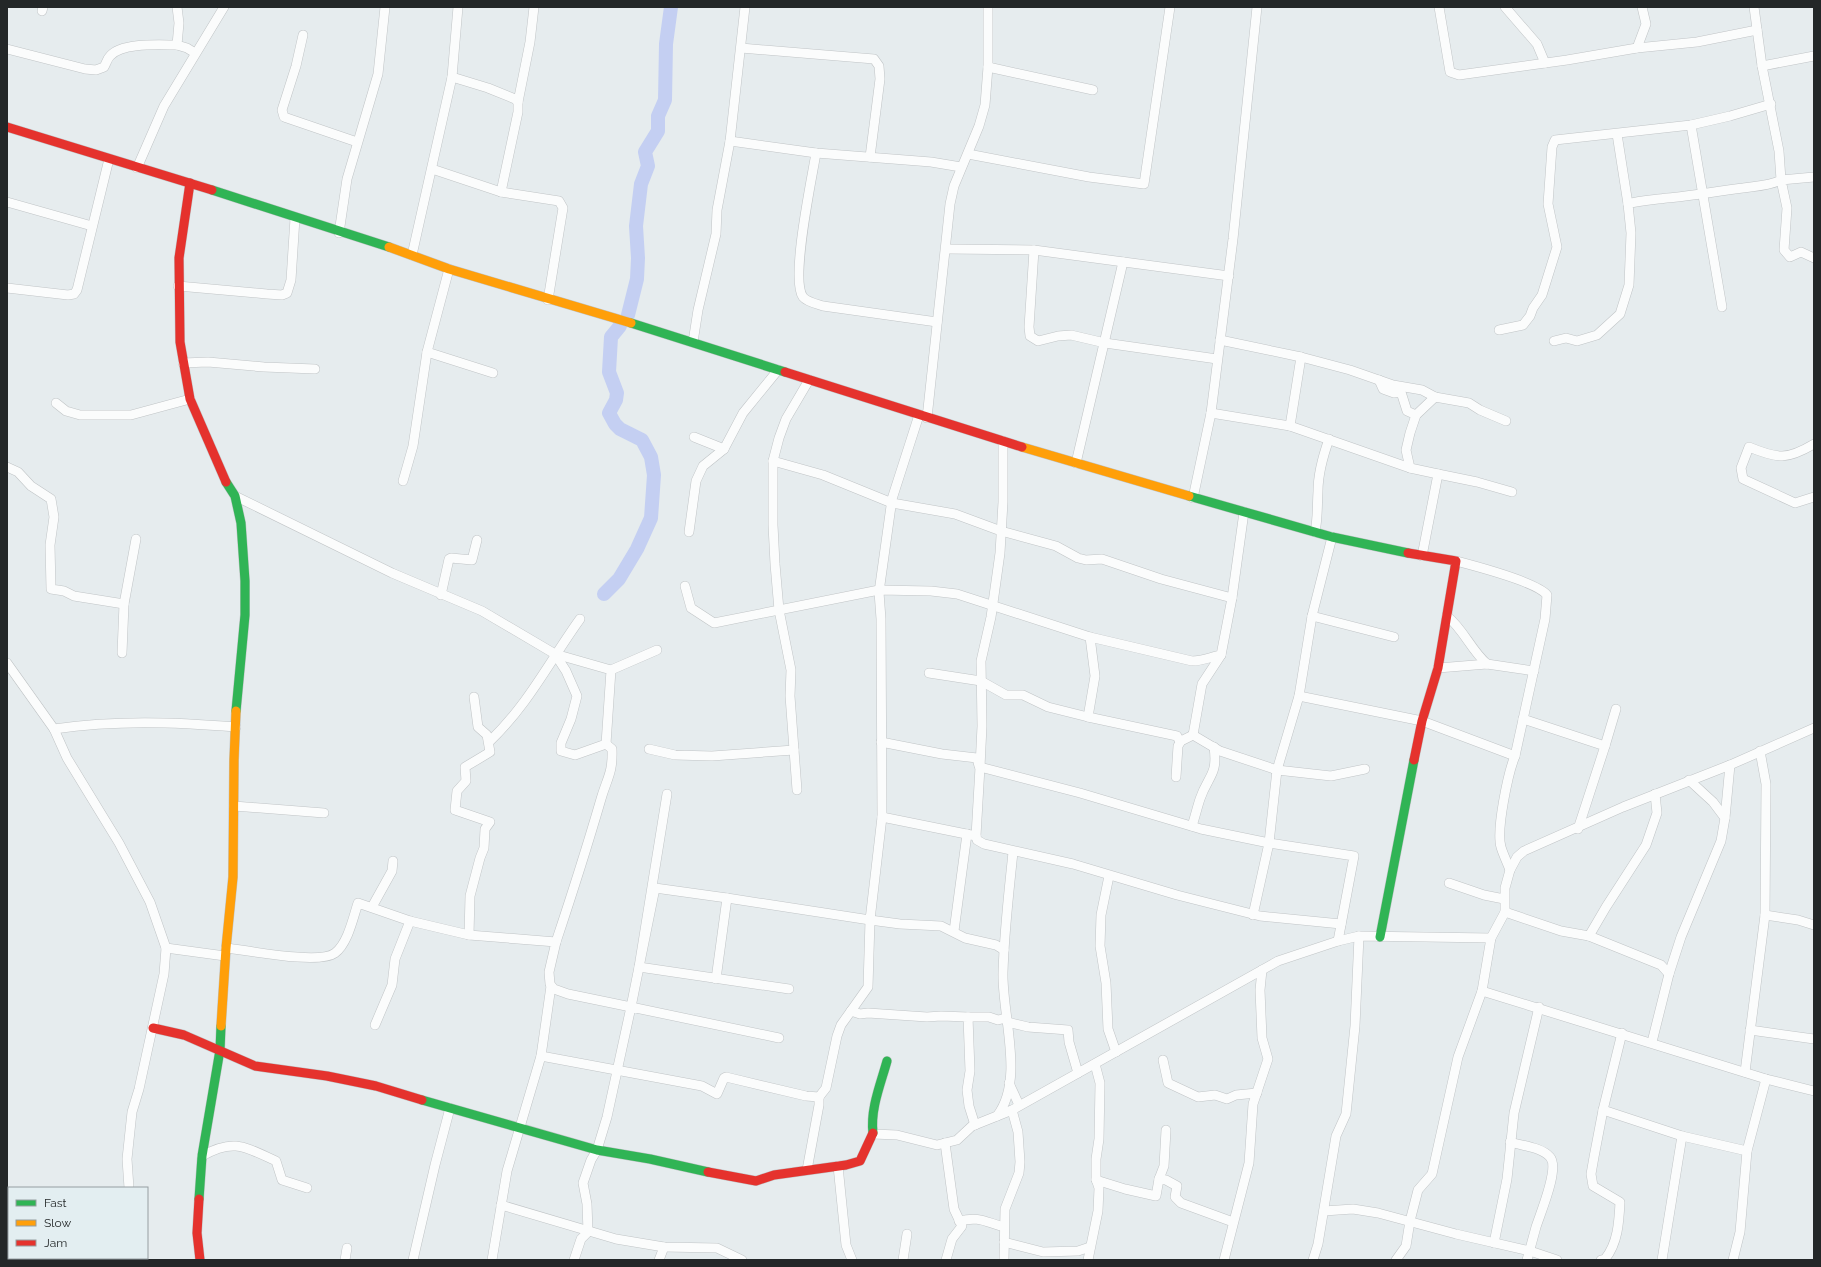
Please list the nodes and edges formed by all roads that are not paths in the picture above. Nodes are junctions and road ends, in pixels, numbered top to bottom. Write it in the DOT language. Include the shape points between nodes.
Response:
graph roads {
  1 [pos="177,7"];
  2 [pos="224,7"];
  3 [pos="385,7"];
  4 [pos="458,7"];
  5 [pos="534,7"];
  6 [pos="746,7"];
  7 [pos="988,7"];
  8 [pos="1170,7"];
  9 [pos="1257,7"];
  10 [pos="1440,7"];
  11 [pos="1505,7"];
  12 [pos="1642,7"];
  13 [pos="1754,7"];
  14 [pos="1757,30"];
  15 [pos="303,35"];
  16 [pos="177,45"];
  17 [pos="741,48"];
  18 [pos="1637,48"];
  19 [pos="7,49"];
  20 [pos="195,53"];
  21 [pos="1814,56"];
  22 [pos="1545,63"];
  23 [pos="1762,66"];
  24 [pos="988,67"];
  25 [pos="452,77"];
  26 [pos="1093,90"];
  27 [pos="518,102"];
  28 [pos="1771,104"];
  29 [pos="1691,125"];
  30 [pos="7,127"];
  31 [pos="1617,134"];
  32 [pos="730,141"];
  33 [pos="357,142"];
  34 [pos="816,153"];
  35 [pos="968,154"];
  36 [pos="870,157"];
  37 [pos="109,159"];
  38 [pos="961,167"];
  39 [pos="137,168"];
  40 [pos="432,169"];
  41 [pos="1814,177"];
  42 [pos="1781,180"];
  43 [pos="190,184"];
  44 [pos="501,192"];
  45 [pos="1702,193"];
  46 [pos="7,202"];
  47 [pos="1628,204"];
  48 [pos="296,218"];
  49 [pos="92,226"];
  50 [pos="339,233"];
  51 [pos="947,249"];
  52 [pos="1034,250"];
  53 [pos="412,255"];
  54 [pos="1814,258"];
  55 [pos="1123,262"];
  56 [pos="449,269"];
  57 [pos="1229,276"];
  58 [pos="178,286"];
  59 [pos="7,288"];
  60 [pos="548,300"];
  61 [pos="1722,307"];
  62 [pos="937,322"];
  63 [pos="1498,330"];
  64 [pos="1220,340"];
  65 [pos="1554,341"];
  66 [pos="693,342"];
  67 [pos="1105,343"];
  68 [pos="426,352"];
  69 [pos="1301,357"];
  70 [pos="1217,359"];
  71 [pos="183,363"];
  72 [pos="315,369"];
  73 [pos="778,370"];
  74 [pos="493,373"];
  75 [pos="809,380"];
  76 [pos="1379,380"];
  77 [pos="1435,397"];
  78 [pos="190,399"];
  79 [pos="56,403"];
  80 [pos="1211,413"];
  81 [pos="1416,415"];
  82 [pos="923,416"];
  83 [pos="1506,421"];
  84 [pos="1290,426"];
  85 [pos="694,437"];
  86 [pos="1329,439"];
  87 [pos="1003,441"];
  88 [pos="1814,444"];
  89 [pos="724,448"];
  90 [pos="774,461"];
  91 [pos="1076,463"];
  92 [pos="7,467"];
  93 [pos="1410,468"];
  94 [pos="1438,474"];
  95 [pos="403,481"];
  96 [pos="1512,492"];
  97 [pos="235,496"];
  98 [pos="1814,497"];
  99 [pos="1193,498"];
  100 [pos="892,503"];
  101 [pos="1244,512"];
  102 [pos="1000,531"];
  103 [pos="689,532"];
  104 [pos="1315,532"];
  105 [pos="1332,537"];
  106 [pos="136,539"];
  107 [pos="478,540"];
  108 [pos="1422,556"];
  109 [pos="1456,561"];
  110 [pos="685,586"];
  111 [pos="879,590"];
  112 [pos="441,595"];
  113 [pos="1232,598"];
  114 [pos="124,604"];
  115 [pos="992,607"];
  116 [pos="779,610"];
  117 [pos="1312,616"];
  118 [pos="1447,616"];
  119 [pos="580,619"];
  120 [pos="1090,637"];
  121 [pos="1394,637"];
  122 [pos="657,650"];
  123 [pos="122,653"];
  124 [pos="555,654"];
  125 [pos="1221,655"];
  126 [pos="7,663"];
  127 [pos="1487,664"];
  128 [pos="1438,668"];
  129 [pos="611,670"];
  130 [pos="1534,672"];
  131 [pos="929,673"];
  132 [pos="981,681"];
  133 [pos="1299,696"];
  134 [pos="474,697"];
  135 [pos="1616,709"];
  136 [pos="1088,717"];
  137 [pos="1523,719"];
  138 [pos="1422,721"];
  139 [pos="236,727"];
  140 [pos="1814,728"];
  141 [pos="54,729"];
  142 [pos="1193,735"];
  143 [pos="489,742"];
  144 [pos="881,742"];
  145 [pos="1180,742"];
  146 [pos="606,744"];
  147 [pos="1605,746"];
  148 [pos="1214,747"];
  149 [pos="649,749"];
  150 [pos="794,750"];
  151 [pos="1760,751"];
  152 [pos="1515,756"];
  153 [pos="1730,765"];
  154 [pos="980,767"];
  155 [pos="1365,768"];
  156 [pos="1277,770"];
  157 [pos="1176,777"];
  158 [pos="1689,780"];
  159 [pos="797,790"];
  160 [pos="667,794"];
  161 [pos="1654,794"];
  162 [pos="234,806"];
  163 [pos="324,813"];
  164 [pos="882,817"];
  165 [pos="1725,818"];
  166 [pos="1192,826"];
  167 [pos="1578,829"];
  168 [pos="967,834"];
  169 [pos="976,836"];
  170 [pos="1269,843"];
  171 [pos="1013,852"];
  172 [pos="393,861"];
  173 [pos="1510,870"];
  174 [pos="1108,876"];
  175 [pos="1449,883"];
  176 [pos="727,898"];
  177 [pos="1504,899"];
  178 [pos="372,908"];
  179 [pos="1505,912"];
  180 [pos="1253,915"];
  181 [pos="1765,915"];
  182 [pos="870,920"];
  183 [pos="410,921"];
  184 [pos="1340,924"];
  185 [pos="1814,925"];
  186 [pos="954,931"];
  187 [pos="468,935"];
  188 [pos="1359,936"];
  189 [pos="1589,936"];
  190 [pos="1380,937"];
  191 [pos="1491,938"];
  192 [pos="1338,941"];
  193 [pos="556,942"];
  194 [pos="166,948"];
  195 [pos="1004,950"];
  196 [pos="226,952"];
  197 [pos="639,967"];
  198 [pos="1262,970"];
  199 [pos="1669,974"];
  200 [pos="716,979"];
  201 [pos="551,986"];
  202 [pos="789,988"];
  203 [pos="1482,991"];
  204 [pos="631,1007"];
  205 [pos="1539,1007"];
  206 [pos="850,1011"];
  207 [pos="968,1017"];
  208 [pos="1007,1020"];
  209 [pos="375,1025"];
  210 [pos="153,1028"];
  211 [pos="1750,1030"];
  212 [pos="1622,1033"];
  213 [pos="780,1038"];
  214 [pos="1814,1039"];
  215 [pos="1652,1042"];
  216 [pos="220,1050"];
  217 [pos="1116,1052"];
  218 [pos="541,1056"];
  219 [pos="1163,1060"];
  220 [pos="887,1061"];
  221 [pos="1095,1064"];
  222 [pos="618,1069"];
  223 [pos="1744,1072"];
  224 [pos="1078,1073"];
  225 [pos="1766,1079"];
  226 [pos="1009,1083"];
  227 [pos="1814,1090"];
  228 [pos="1257,1093"];
  229 [pos="819,1097"];
  230 [pos="450,1108"];
  231 [pos="1015,1108"];
  232 [pos="1603,1110"];
  233 [pos="997,1116"];
  234 [pos="975,1125"];
  235 [pos="521,1129"];
  236 [pos="1166,1130"];
  237 [pos="873,1134"];
  238 [pos="1682,1136"];
  239 [pos="1510,1142"];
  240 [pos="945,1143"];
  241 [pos="597,1150"];
  242 [pos="1747,1151"];
  243 [pos="202,1156"];
  244 [pos="838,1166"];
  245 [pos="807,1170"];
  246 [pos="1159,1179"];
  247 [pos="1096,1180"];
  248 [pos="129,1187"];
  249 [pos="307,1188"];
  250 [pos="501,1205"];
  251 [pos="1324,1211"];
  252 [pos="959,1221"];
  253 [pos="1410,1221"];
  254 [pos="1233,1222"];
  255 [pos="1004,1227"];
  256 [pos="588,1232"];
  257 [pos="907,1234"];
  258 [pos="1004,1242"];
  259 [pos="1494,1243"];
  260 [pos="1090,1247"];
  261 [pos="347,1248"];
  262 [pos="664,1248"];
  263 [pos="1529,1256"];
  264 [pos="200,1260"];
  265 [pos="345,1260"];
  266 [pos="413,1260"];
  267 [pos="492,1260"];
  268 [pos="574,1260"];
  269 [pos="659,1260"];
  270 [pos="742,1260"];
  271 [pos="852,1260"];
  272 [pos="903,1260"];
  273 [pos="946,1260"];
  274 [pos="1004,1260"];
  275 [pos="1090,1260"];
  276 [pos="1224,1260"];
  277 [pos="1313,1260"];
  278 [pos="1396,1260"];
  279 [pos="1556,1260"];
  280 [pos="1600,1260"];
  281 [pos="1662,1260"];
  282 [pos="1733,1260"];
  1 -- 16 [label="street"];
  2 -- 20 [label="street"];
  3 -- 33 [label="street" via="378,74"];
  4 -- 25 [label="street"];
  5 -- 27 [label="street"];
  6 -- 17 [label="street"];
  7 -- 24 [label="street"];
  8 -- 35 [label="street" via="1144,184 1089,177"];
  9 -- 57 [label="street"];
  10 -- 22 [label="street" via="1452,74"];
  11 -- 22 [label="street" via="1537,44"];
  12 -- 18 [label="street" via="1646,24"];
  13 -- 14 [label="street"];
  14 -- 18 [label="street" via="1696,42"];
  14 -- 23 [label="street"];
  15 -- 33 [label="street" via="282,110 284,117"];
  16 -- 19 [label="street" via="148,44 116,52 110,56 104,67 96,70"];
  16 -- 20 [label="street"];
  17 -- 32 [label="street"];
  17 -- 36 [label="street" via="874,59 879,66 880,79"];
  18 -- 22 [label="street"];
  20 -- 39 [label="street" via="164,106"];
  21 -- 23 [label="street"];
  23 -- 28 [label="street"];
  24 -- 26 [label="street"];
  24 -- 35 [label="street" via="985,105"];
  25 -- 27 [label="street" via="494,90 515,98"];
  25 -- 40 [label="street"];
  27 -- 44 [label="street"];
  28 -- 29 [label="street"];
  28 -- 42 [label="street"];
  29 -- 31 [label="street"];
  29 -- 45 [label="street"];
  30 -- 37 [label="street"];
  31 -- 47 [label="street"];
  31 -- 63 [label="street" via="1556,139 1554,142 1548,204 1557,247 1542,295 1530,316 1523,325"];
  32 -- 34 [label="street"];
  32 -- 66 [label="street" via="717,210 716,234"];
  33 -- 50 [label="street" via="347,178"];
  34 -- 36 [label="street"];
  34 -- 62 [label="street" via="801,244 802,296 823,306"];
  35 -- 38 [label="street"];
  36 -- 38 [label="street"];
  37 -- 39 [label="street"];
  37 -- 49 [label="street"];
  38 -- 51 [label="street" via="950,204"];
  39 -- 43 [label="street"];
  40 -- 44 [label="street"];
  40 -- 53 [label="street"];
  41 -- 42 [label="street"];
  42 -- 45 [label="street" via="1775,184 1757,187"];
  42 -- 54 [label="street" via="1787,208 1784,250 1790,257 1801,252"];
  43 -- 48 [label="street"];
  43 -- 58 [label="street" via="180,251"];
  44 -- 60 [label="street" via="559,201 563,208"];
  45 -- 47 [label="street" via="1643,199"];
  45 -- 61 [label="street"];
  46 -- 49 [label="street"];
  47 -- 65 [label="street" via="1631,233 1630,274 1620,314 1597,336 1577,341 1566,338"];
  48 -- 50 [label="street"];
  48 -- 58 [label="street" via="291,280 287,293 282,295"];
  49 -- 59 [label="street" via="78,290 74,294"];
  50 -- 53 [label="street"];
  51 -- 52 [label="street"];
  51 -- 62 [label="street"];
  52 -- 55 [label="street"];
  52 -- 67 [label="street" via="1030,336 1038,341 1071,335"];
  53 -- 56 [label="street"];
  55 -- 57 [label="street"];
  55 -- 67 [label="street"];
  56 -- 60 [label="street"];
  56 -- 68 [label="street"];
  57 -- 64 [label="street"];
  58 -- 71 [label="street"];
  60 -- 66 [label="street"];
  62 -- 82 [label="street"];
  64 -- 69 [label="street"];
  64 -- 70 [label="street"];
  66 -- 73 [label="street"];
  67 -- 70 [label="street"];
  67 -- 91 [label="street"];
  68 -- 74 [label="street"];
  68 -- 95 [label="street" via="413,446"];
  69 -- 76 [label="street"];
  69 -- 84 [label="street"];
  70 -- 80 [label="street"];
  71 -- 72 [label="street" via="208,362"];
  71 -- 78 [label="street"];
  73 -- 75 [label="street"];
  73 -- 89 [label="street" via="743,413"];
  75 -- 82 [label="street"];
  75 -- 90 [label="street" via="786,419"];
  76 -- 77 [label="street" via="1422,390"];
  76 -- 81 [label="street" via="1383,389 1394,393 1401,392 1407,411"];
  77 -- 81 [label="street"];
  77 -- 83 [label="street" via="1469,403"];
  78 -- 79 [label="street" via="131,415 80,415 66,411"];
  78 -- 97 [label="street" via="223,477"];
  80 -- 84 [label="street"];
  80 -- 99 [label="street"];
  81 -- 93 [label="street" via="1406,450"];
  82 -- 87 [label="street"];
  82 -- 100 [label="street"];
  84 -- 86 [label="street"];
  85 -- 89 [label="street"];
  86 -- 93 [label="street"];
  86 -- 104 [label="street" via="1321,465 1319,516"];
  87 -- 91 [label="street"];
  87 -- 102 [label="street" via="1003,502"];
  88 -- 98 [label="street" via="1786,457 1749,447 1741,468 1743,479 1784,499 1795,503"];
  89 -- 103 [label="street" via="703,466 696,481"];
  90 -- 100 [label="street" via="823,475"];
  90 -- 116 [label="street" via="773,525"];
  91 -- 99 [label="street"];
  92 -- 114 [label="street" via="18,472 51,499 54,517 50,545 51,589 74,596"];
  93 -- 94 [label="street"];
  94 -- 96 [label="street"];
  94 -- 108 [label="street"];
  97 -- 112 [label="street"];
  97 -- 139 [label="street" via="241,523 245,581 245,615"];
  99 -- 101 [label="street"];
  100 -- 102 [label="street" via="955,514"];
  100 -- 111 [label="street"];
  101 -- 104 [label="street"];
  101 -- 113 [label="street"];
  102 -- 113 [label="street" via="1056,546 1078,558 1102,559 1161,579"];
  102 -- 115 [label="street" via="1000,553"];
  104 -- 105 [label="street"];
  105 -- 108 [label="street"];
  105 -- 117 [label="street"];
  106 -- 114 [label="street"];
  107 -- 112 [label="street" via="472,560 449,559"];
  108 -- 109 [label="street"];
  109 -- 118 [label="street"];
  109 -- 130 [label="street" via="1534,586 1547,595 1545,619"];
  110 -- 116 [label="street" via="691,608 714,623"];
  111 -- 115 [label="street" via="957,594"];
  111 -- 116 [label="street"];
  111 -- 144 [label="street"];
  112 -- 124 [label="street" via="482,611"];
  113 -- 125 [label="street"];
  114 -- 123 [label="street"];
  115 -- 120 [label="street"];
  115 -- 132 [label="street" via="981,661"];
  116 -- 150 [label="street" via="791,670"];
  117 -- 121 [label="street"];
  117 -- 133 [label="street"];
  118 -- 127 [label="street" via="1463,631 1480,658"];
  118 -- 128 [label="street"];
  119 -- 124 [label="street"];
  120 -- 125 [label="street" via="1192,662"];
  120 -- 136 [label="street" via="1095,676"];
  122 -- 129 [label="street"];
  124 -- 129 [label="street"];
  124 -- 143 [label="street" via="543,678 521,709"];
  124 -- 146 [label="street" via="577,696 561,743 561,751 575,755"];
  125 -- 142 [label="street" via="1202,684"];
  126 -- 141 [label="street"];
  127 -- 128 [label="street"];
  127 -- 130 [label="street"];
  128 -- 138 [label="street"];
  129 -- 146 [label="street"];
  130 -- 137 [label="street"];
  131 -- 132 [label="street"];
  132 -- 136 [label="street" via="1006,695 1023,695 1048,707"];
  132 -- 154 [label="street"];
  133 -- 138 [label="street"];
  133 -- 156 [label="street"];
  134 -- 143 [label="street" via="478,727 487,735"];
  135 -- 147 [label="street"];
  136 -- 145 [label="street" via="1177,736"];
  137 -- 147 [label="street"];
  137 -- 152 [label="street"];
  138 -- 152 [label="street"];
  138 -- 190 [label="street"];
  139 -- 141 [label="street" via="170,722 78,725"];
  139 -- 162 [label="street"];
  140 -- 151 [label="street"];
  141 -- 194 [label="street" via="67,758 142,885"];
  142 -- 145 [label="street"];
  142 -- 148 [label="street"];
  143 -- 187 [label="street" via="490,752 465,767 466,781 457,791 455,810 490,822 485,829 484,848 470,896"];
  144 -- 154 [label="street" via="977,758"];
  144 -- 164 [label="street"];
  145 -- 157 [label="street" via="1176,757"];
  146 -- 193 [label="street" via="612,749 612,768"];
  147 -- 167 [label="street"];
  148 -- 156 [label="street"];
  148 -- 166 [label="street" via="1216,761 1212,777 1200,799"];
  149 -- 150 [label="street" via="675,755 712,756"];
  150 -- 159 [label="street"];
  151 -- 153 [label="street"];
  151 -- 181 [label="street" via="1766,784"];
  152 -- 173 [label="street" via="1508,774 1500,827 1500,846"];
  153 -- 158 [label="street"];
  153 -- 165 [label="street"];
  154 -- 166 [label="street"];
  154 -- 169 [label="street"];
  155 -- 156 [label="street" via="1331,776"];
  156 -- 170 [label="street"];
  158 -- 161 [label="street"];
  158 -- 165 [label="street" via="1713,802"];
  160 -- 197 [label="street"];
  161 -- 167 [label="street"];
  161 -- 189 [label="street" via="1657,813 1646,845"];
  162 -- 163 [label="street"];
  162 -- 196 [label="street" via="233,877"];
  164 -- 168 [label="street"];
  164 -- 182 [label="street"];
  165 -- 199 [label="street" via="1721,841 1681,937"];
  166 -- 170 [label="street"];
  167 -- 173 [label="street" via="1524,851 1517,857"];
  168 -- 169 [label="street"];
  168 -- 186 [label="street"];
  169 -- 171 [label="street" via="977,840 984,844"];
  170 -- 180 [label="street"];
  170 -- 184 [label="street" via="1354,856"];
  171 -- 174 [label="street" via="1073,864"];
  171 -- 195 [label="street"];
  172 -- 178 [label="street" via="392,871"];
  173 -- 177 [label="street"];
  174 -- 180 [label="street"];
  174 -- 217 [label="street" via="1101,915 1100,946 1106,983 1108,1029"];
  175 -- 177 [label="street"];
  176 -- 182 [label="street"];
  176 -- 197 [label="street" via="655,888"];
  176 -- 200 [label="street"];
  177 -- 179 [label="street"];
  178 -- 183 [label="street"];
  178 -- 196 [label="street" via="358,903 344,942 335,953 326,956"];
  179 -- 189 [label="street" via="1562,931"];
  179 -- 191 [label="street"];
  180 -- 184 [label="street"];
  181 -- 185 [label="street"];
  181 -- 211 [label="street"];
  182 -- 186 [label="street" via="927,924"];
  182 -- 206 [label="street" via="868,987"];
  183 -- 187 [label="street"];
  183 -- 209 [label="street" via="395,959 392,985"];
  184 -- 192 [label="street"];
  186 -- 195 [label="street" via="965,938 996,945"];
  187 -- 193 [label="street"];
  188 -- 190 [label="street"];
  188 -- 192 [label="street"];
  188 -- 251 [label="street" via="1355,1026 1346,1114 1336,1136"];
  189 -- 199 [label="street" via="1661,966"];
  190 -- 191 [label="street"];
  191 -- 203 [label="street"];
  192 -- 198 [label="street" via="1278,961"];
  193 -- 201 [label="street" via="549,972"];
  194 -- 196 [label="street"];
  194 -- 210 [label="street" via="164,974"];
  195 -- 208 [label="street" via="1003,987"];
  196 -- 216 [label="street"];
  197 -- 200 [label="street"];
  197 -- 204 [label="street"];
  198 -- 217 [label="street"];
  198 -- 228 [label="street" via="1262,1038 1268,1059"];
  199 -- 215 [label="street"];
  200 -- 202 [label="street"];
  201 -- 204 [label="street" via="558,992"];
  201 -- 218 [label="street"];
  203 -- 205 [label="street"];
  203 -- 253 [label="street" via="1458,1057 1432,1174 1418,1190"];
  204 -- 213 [label="street"];
  204 -- 222 [label="street"];
  205 -- 212 [label="street"];
  205 -- 239 [label="street" via="1514,1113"];
  206 -- 207 [label="street" via="860,1014"];
  206 -- 229 [label="street" via="837,1036 826,1088"];
  207 -- 208 [label="street"];
  207 -- 234 [label="street" via="970,1071 967,1090"];
  208 -- 224 [label="street" via="1028,1027 1068,1030"];
  208 -- 226 [label="street"];
  210 -- 216 [label="street" via="184,1035"];
  210 -- 248 [label="street" via="132,1112 127,1159"];
  211 -- 214 [label="street"];
  211 -- 223 [label="street"];
  212 -- 215 [label="street"];
  212 -- 232 [label="street"];
  215 -- 223 [label="street"];
  216 -- 230 [label="street" via="255,1066 376,1086"];
  216 -- 243 [label="street"];
  217 -- 221 [label="street"];
  218 -- 222 [label="street"];
  218 -- 235 [label="street"];
  219 -- 228 [label="street" via="1168,1083 1183,1089 1186,1093 1198,1097 1214,1095 1227,1099 1236,1095"];
  220 -- 237 [label="street" via="877,1097"];
  221 -- 224 [label="street"];
  221 -- 247 [label="street" via="1100,1083"];
  222 -- 229 [label="street" via="702,1086 716,1094 726,1076"];
  222 -- 241 [label="street"];
  223 -- 225 [label="street"];
  224 -- 231 [label="street"];
  225 -- 227 [label="street"];
  225 -- 242 [label="street"];
  226 -- 231 [label="street"];
  226 -- 233 [label="street" via="1004,1107"];
  228 -- 254 [label="street" via="1253,1104 1249,1163"];
  229 -- 245 [label="street"];
  230 -- 235 [label="street"];
  230 -- 266 [label="street"];
  231 -- 233 [label="street"];
  231 -- 255 [label="street" via="1019,1173 1005,1209"];
  232 -- 238 [label="street"];
  232 -- 280 [label="street" via="1592,1166 1592,1181 1593,1186 1620,1202 1619,1223 1613,1247 1605,1259"];
  233 -- 234 [label="street"];
  234 -- 240 [label="street" via="957,1140"];
  235 -- 241 [label="street"];
  235 -- 250 [label="street" via="507,1171"];
  236 -- 246 [label="street" via="1164,1166"];
  237 -- 240 [label="street" via="897,1135 937,1145"];
  237 -- 244 [label="street" via="860,1161"];
  238 -- 242 [label="street"];
  238 -- 281 [label="street"];
  239 -- 259 [label="street" via="1503,1204"];
  239 -- 263 [label="street" via="1538,1149 1551,1157 1553,1163 1548,1191"];
  240 -- 252 [label="street" via="951,1195"];
  241 -- 245 [label="street" via="756,1181 774,1175"];
  241 -- 256 [label="street" via="583,1182"];
  242 -- 282 [label="street" via="1740,1232"];
  243 -- 249 [label="street" via="215,1148 237,1145 276,1161 282,1180"];
  243 -- 264 [label="street" via="197,1233"];
  244 -- 245 [label="street"];
  244 -- 271 [label="street" via="846,1245"];
  246 -- 247 [label="street" via="1156,1196"];
  246 -- 254 [label="street" via="1177,1186 1175,1197 1181,1203"];
  247 -- 260 [label="street" via="1099,1188 1098,1210"];
  250 -- 256 [label="street"];
  250 -- 267 [label="street"];
  251 -- 253 [label="street" via="1353,1209"];
  251 -- 277 [label="street"];
  252 -- 255 [label="street" via="971,1218 989,1220"];
  252 -- 273 [label="street" via="962,1226 952,1239"];
  253 -- 259 [label="street"];
  253 -- 278 [label="street" via="1406,1246"];
  254 -- 276 [label="street"];
  255 -- 258 [label="street"];
  256 -- 262 [label="street"];
  256 -- 268 [label="street" via="581,1239"];
  257 -- 272 [label="street"];
  258 -- 260 [label="street" via="1043,1252 1078,1251"];
  258 -- 274 [label="street"];
  259 -- 263 [label="street"];
  260 -- 275 [label="street"];
  261 -- 265 [label="street"];
  262 -- 269 [label="street"];
  262 -- 270 [label="street" via="717,1248"];
  263 -- 279 [label="street"];
}
